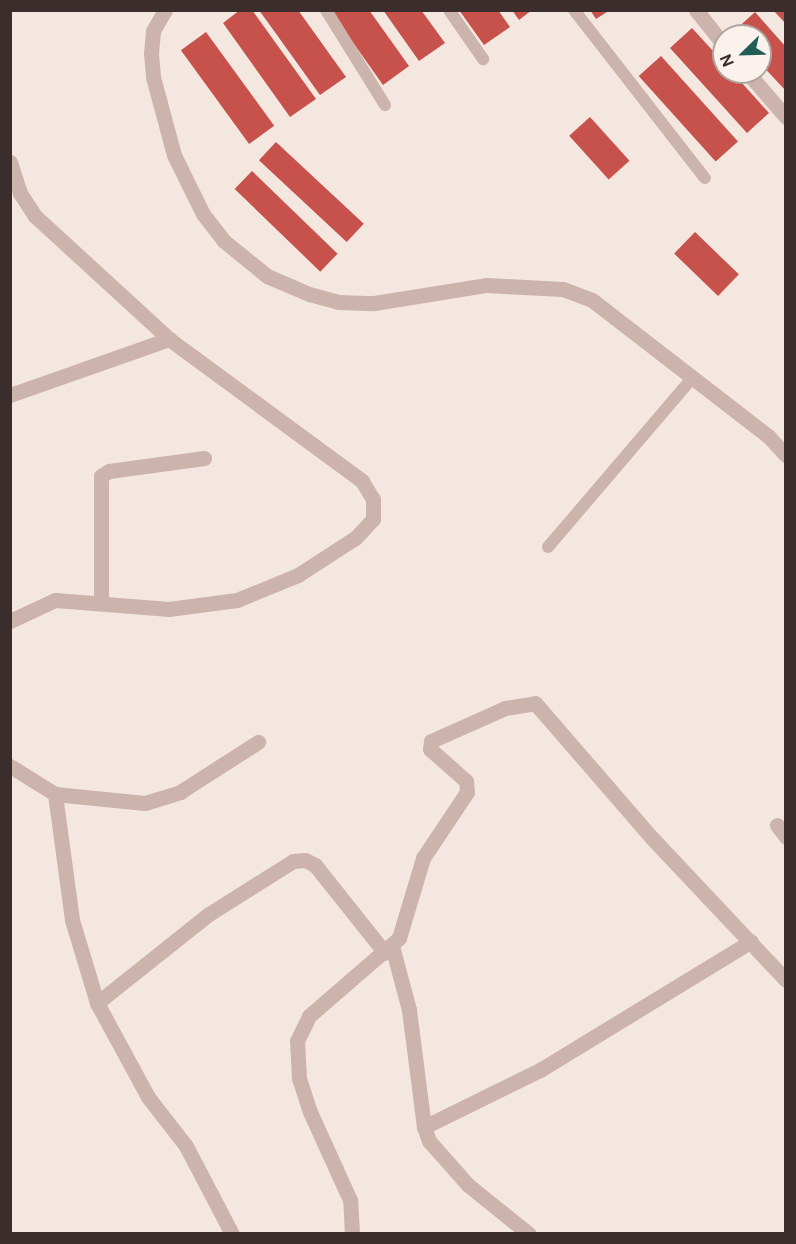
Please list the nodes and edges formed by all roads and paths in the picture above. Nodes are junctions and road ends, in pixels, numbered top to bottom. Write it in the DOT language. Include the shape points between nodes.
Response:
graph roads {
  1 [pos="165,10"];
  2 [pos="326,10"];
  3 [pos="449,10"];
  4 [pos="574,10"];
  5 [pos="696,10"];
  6 [pos="712,30"];
  7 [pos="483,59"];
  8 [pos="757,84"];
  9 [pos="385,105"];
  10 [pos="786,117"];
  11 [pos="10,162"];
  12 [pos="705,178"];
  13 [pos="169,339"];
  14 [pos="693,377"];
  15 [pos="10,395"];
  16 [pos="786,455"];
  17 [pos="204,459"];
  18 [pos="548,547"];
  19 [pos="101,602"];
  20 [pos="10,621"];
  21 [pos="258,742"];
  22 [pos="10,766"];
  23 [pos="55,794"];
  24 [pos="751,941"];
  25 [pos="389,950"];
  26 [pos="786,980"];
  27 [pos="97,1003"];
  28 [pos="424,1127"];
  29 [pos="232,1233"];
  30 [pos="352,1233"];
  31 [pos="529,1233"];
  1 -- 14 [label="street" via="156,22 151,53 153,78 174,154 203,214 224,241 267,276 309,294 347,302 374,303 486,285 563,289 592,300"];
  2 -- 9 [label="lane"];
  3 -- 7 [label="lane"];
  4 -- 12 [label="lane"];
  5 -- 6 [label="street"];
  8 -- 10 [label="street"];
  11 -- 13 [label="street" via="20,193 35,216"];
  13 -- 15 [label="street"];
  13 -- 19 [label="street" via="362,481 373,499 374,519 355,538 298,575 237,600 169,609"];
  14 -- 16 [label="street"];
  14 -- 18 [label="lane"];
  17 -- 19 [label="street" via="109,471 101,476"];
  19 -- 20 [label="street" via="55,600"];
  21 -- 23 [label="street" via="180,792 145,803"];
  22 -- 23 [label="street"];
  23 -- 27 [label="street" via="72,920"];
  24 -- 25 [label="street" via="652,838 535,703 519,704 474,720 428,744 466,781 467,792 423,858 413,887 410,914"];
  24 -- 26 [label="street"];
  24 -- 28 [label="street" via="540,1070"];
  25 -- 27 [label="street" via="315,865 305,860 293,861 209,914"];
  25 -- 28 [label="street" via="409,1010"];
  25 -- 30 [label="street" via="309,1016 297,1041 299,1078 350,1200"];
  27 -- 29 [label="street" via="148,1097 186,1146"];
  28 -- 31 [label="street" via="448,1166"];
}
